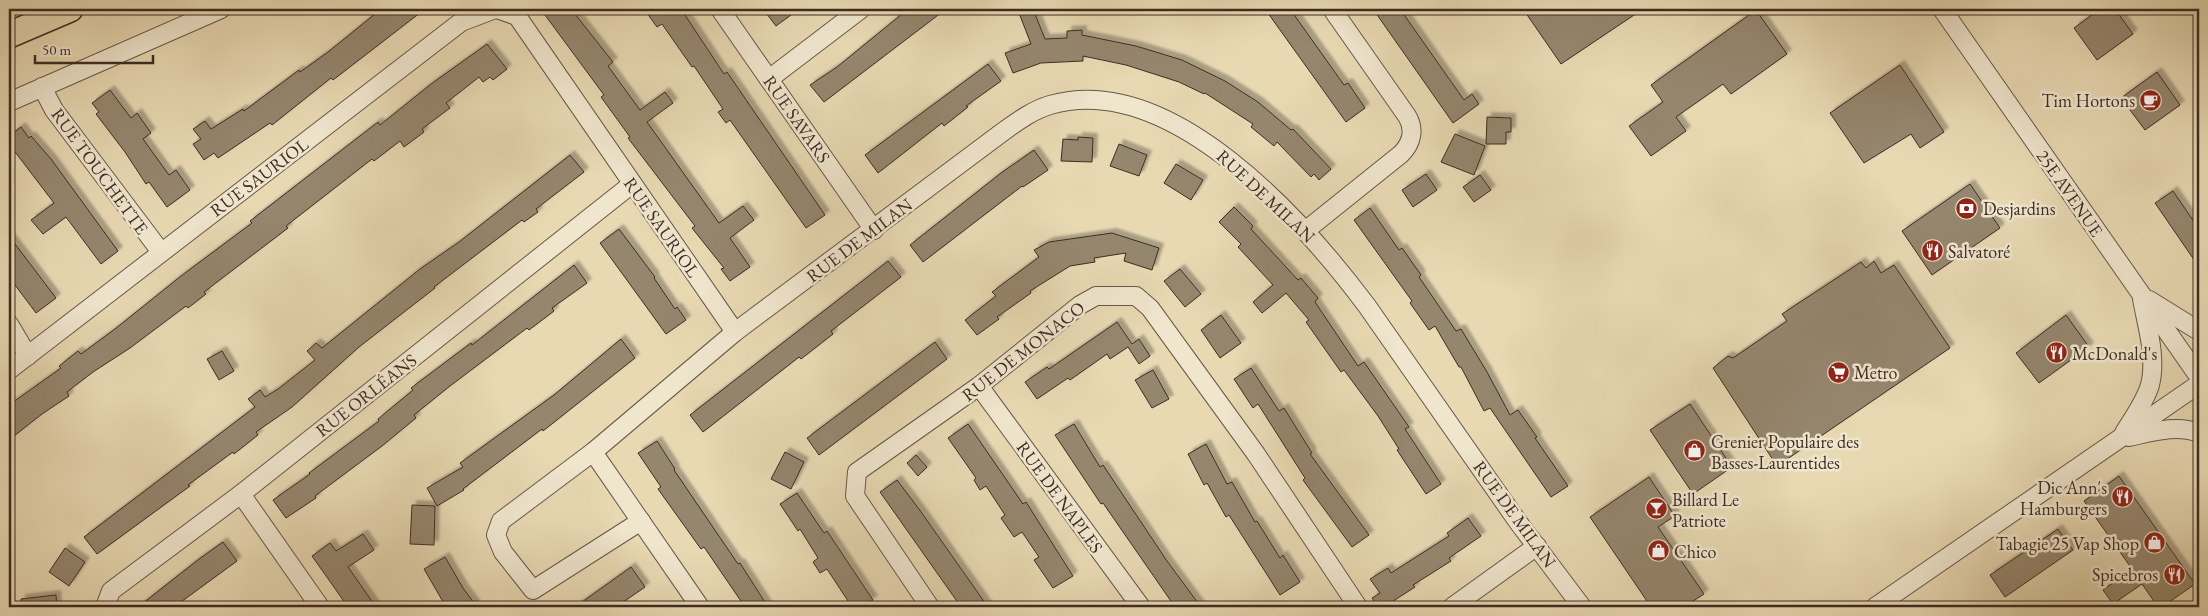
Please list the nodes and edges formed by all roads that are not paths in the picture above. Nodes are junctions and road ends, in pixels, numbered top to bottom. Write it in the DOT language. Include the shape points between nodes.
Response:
graph roads {
  1 [pos="70,9"];
  2 [pos="221,9"];
  3 [pos="496,9"];
  4 [pos="720,9"];
  5 [pos="861,9"];
  6 [pos="1332,9"];
  7 [pos="1942,9"];
  8 [pos="9,35"];
  9 [pos="770,79"];
  10 [pos="42,88"];
  11 [pos="9,102"];
  12 [pos="632,184"];
  13 [pos="874,230"];
  14 [pos="1305,230"];
  15 [pos="161,252"];
  16 [pos="2142,296"];
  17 [pos="9,324"];
  18 [pos="2199,331"];
  19 [pos="735,332"];
  20 [pos="28,356"];
  21 [pos="9,370"];
  22 [pos="2199,377"];
  23 [pos="2199,384"];
  24 [pos="979,386"];
  25 [pos="2199,433"];
  26 [pos="2121,438"];
  27 [pos="593,452"];
  28 [pos="241,494"];
  29 [pos="641,521"];
  30 [pos="1537,546"];
  31 [pos="105,607"];
  32 [pos="320,607"];
  33 [pos="700,607"];
  34 [pos="930,607"];
  35 [pos="1141,607"];
  36 [pos="1358,607"];
  37 [pos="1452,607"];
  38 [pos="1582,607"];
  39 [pos="1875,607"];
  1 -- 8 [label="highway"];
  2 -- 10 [label="street"];
  3 -- 12 [label="street, RUE SAURIOL" via="517,16"];
  3 -- 15 [label="street, RUE SAURIOL" via="461,22"];
  4 -- 9 [label="street, RUE SAVARS"];
  5 -- 9 [label="street"];
  6 -- 14 [label="street" via="1407,116 1412,134 1408,147 1401,154"];
  7 -- 16 [label="street, 25E AVENUE"];
  9 -- 13 [label="street, RUE SAVARS"];
  10 -- 11 [label="street"];
  10 -- 15 [label="street, RUE TOUCHETTE" via="54,110"];
  12 -- 19 [label="street, RUE SAURIOL"];
  12 -- 28 [label="street, RUE ORLÉANS"];
  13 -- 14 [label="street, RUE DE MILAN" via="1018,120 1050,105 1084,101 1138,110 1198,138 1246,173"];
  13 -- 19 [label="street, RUE DE MILAN"];
  14 -- 30 [label="street, RUE DE MILAN" via="1368,306"];
  15 -- 20 [label="street, RUE SAURIOL"];
  16 -- 18 [label="street"];
  16 -- 22 [label="street, 25E AVENUE"];
  16 -- 26 [label="street" via="2152,374 2144,398"];
  17 -- 20 [label="street"];
  19 -- 27 [label="street, RUE DE MILAN"];
  20 -- 21 [label="street, RUE SAURIOL"];
  23 -- 26 [label="street"];
  24 -- 34 [label="street, RUE DE MONACO" via="858,472 855,496"];
  24 -- 35 [label="street, RUE DE NAPLES"];
  24 -- 36 [label="street, RUE DE MONACO" via="1080,305 1096,296 1136,296 1150,308 1250,447"];
  25 -- 26 [label="street" via="2171,428"];
  26 -- 39 [label="street"];
  27 -- 29 [label="street"];
  27 -- 29 [label="street, RUE DE MILAN" via="501,521 496,535 503,552 533,590"];
  28 -- 31 [label="street, RUE ORLÉANS" via="111,591"];
  28 -- 32 [label="street"];
  29 -- 33 [label="street"];
  30 -- 37 [label="street"];
  30 -- 38 [label="street, RUE DE MILAN"];
}
